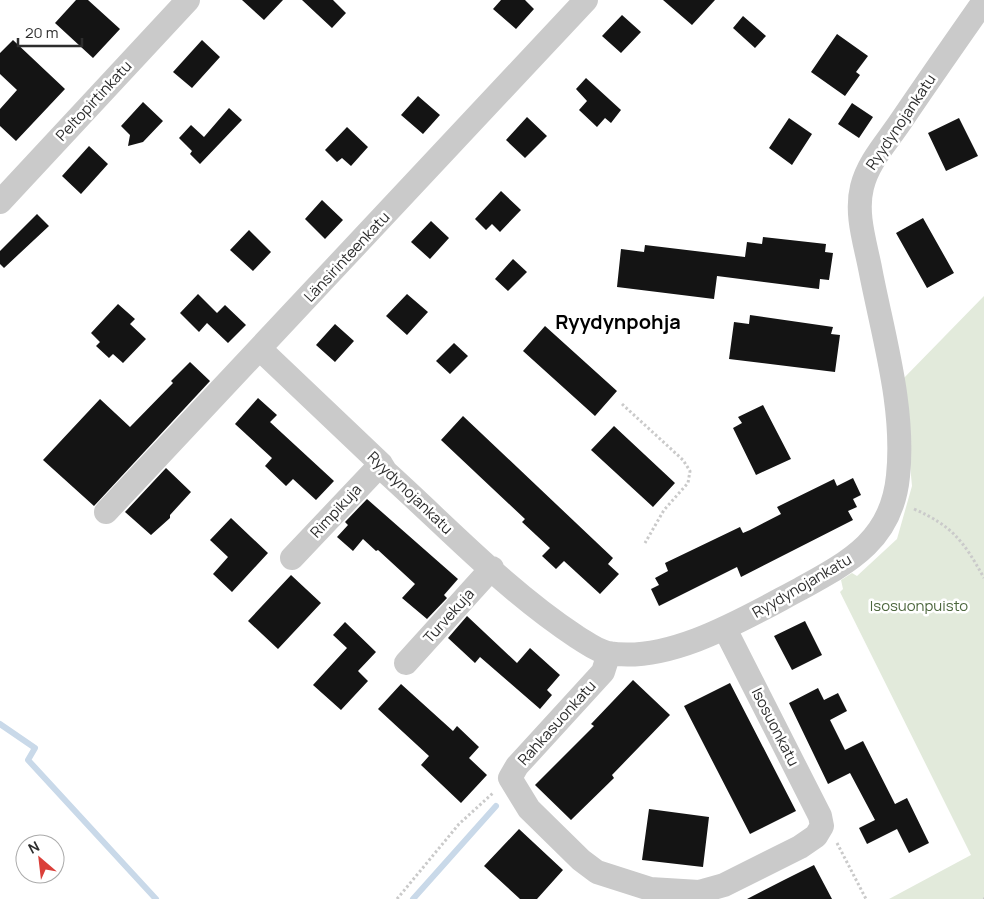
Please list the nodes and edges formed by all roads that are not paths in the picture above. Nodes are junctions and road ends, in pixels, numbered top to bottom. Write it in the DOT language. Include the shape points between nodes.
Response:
graph roads {
  1 [pos="188,0"];
  2 [pos="586,0"];
  3 [pos="984,1"];
  4 [pos="0,202"];
  5 [pos="260,350"];
  6 [pos="381,464"];
  7 [pos="106,512"];
  8 [pos="292,558"];
  9 [pos="492,568"];
  10 [pos="725,629"];
  11 [pos="608,653"];
  12 [pos="406,663"];
  13 [pos="822,826"];
  1 -- 4 [label="street, Peltopirtinkatu"];
  2 -- 5 [label="street, Länsirinteenkatu"];
  3 -- 10 [label="street, Ryydynojankatu" via="868,168 858,206 893,386 900,446 895,501 876,538 858,553 836,569"];
  5 -- 6 [label="street, Ryydynojankatu"];
  5 -- 7 [label="street, Länsirinteenkatu"];
  6 -- 8 [label="street, Rimpikuja"];
  6 -- 9 [label="street, Ryydynojankatu"];
  9 -- 11 [label="street, Ryydynojankatu" via="567,630 599,651"];
  9 -- 12 [label="street, Turvekuja"];
  10 -- 11 [label="street, Ryydynojankatu" via="662,649 628,655"];
  10 -- 13 [label="street, Isosuonkatu" via="820,816"];
  11 -- 13 [label="street, Rahkasuonkatu" via="603,672 517,766 510,778 529,809 581,860 597,872 650,889 699,892 724,885 800,847 816,836"];
}
